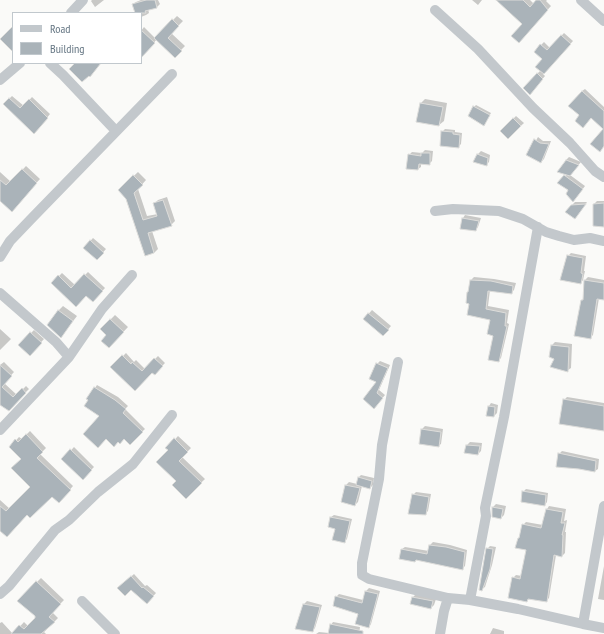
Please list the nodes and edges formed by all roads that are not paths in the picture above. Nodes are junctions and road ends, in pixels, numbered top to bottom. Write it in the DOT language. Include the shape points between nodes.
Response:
graph roads {
  1 [pos="83,0"];
  2 [pos="581,0"];
  3 [pos="435,10"];
  4 [pos="72,12"];
  5 [pos="604,21"];
  6 [pos="19,64"];
  7 [pos="51,64"];
  8 [pos="172,74"];
  9 [pos="0,80"];
  10 [pos="116,131"];
  11 [pos="604,177"];
  12 [pos="435,211"];
  13 [pos="538,227"];
  14 [pos="604,240"];
  15 [pos="0,258"];
  16 [pos="132,275"];
  17 [pos="0,293"];
  18 [pos="69,356"];
  19 [pos="398,362"];
  20 [pos="172,415"];
  21 [pos="0,430"];
  22 [pos="604,506"];
  23 [pos="0,594"];
  24 [pos="448,598"];
  25 [pos="470,600"];
  26 [pos="82,601"];
  27 [pos="583,624"];
  28 [pos="604,628"];
  29 [pos="114,634"];
  30 [pos="440,634"];
  1 -- 4 [label="street"];
  2 -- 5 [label="street"];
  3 -- 11 [label="street" via="478,49 595,171"];
  6 -- 9 [label="street"];
  7 -- 10 [label="street"];
  8 -- 10 [label="street"];
  10 -- 15 [label="street" via="15,236"];
  12 -- 13 [label="street" via="499,211"];
  13 -- 14 [label="street" via="574,240"];
  13 -- 25 [label="street"];
  16 -- 18 [label="street" via="102,309"];
  17 -- 18 [label="street"];
  18 -- 21 [label="street"];
  19 -- 24 [label="street" via="362,575 369,579"];
  20 -- 23 [label="street" via="133,464 55,530"];
  22 -- 27 [label="street"];
  24 -- 25 [label="street"];
  24 -- 30 [label="street"];
  25 -- 27 [label="street" via="518,608"];
  26 -- 29 [label="street"];
  27 -- 28 [label="street"];
}
